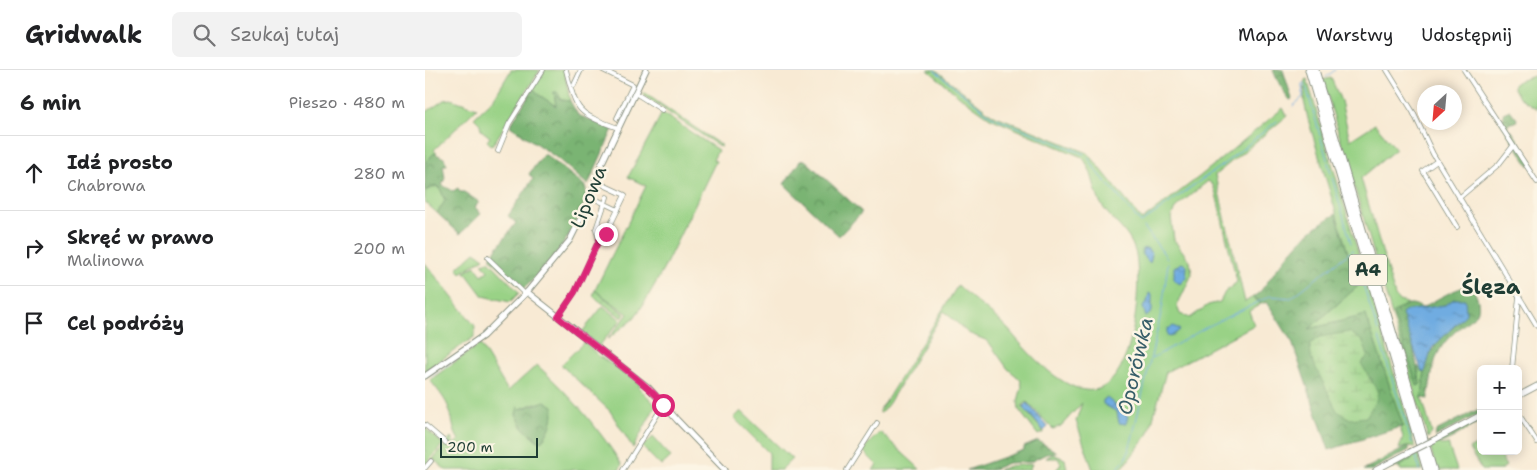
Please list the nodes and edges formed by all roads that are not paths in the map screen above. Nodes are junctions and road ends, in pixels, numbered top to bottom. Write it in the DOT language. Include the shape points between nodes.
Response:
graph roads {
  1 [pos="543,70"];
  2 [pos="566,70"];
  3 [pos="581,70"];
  4 [pos="603,70"];
  5 [pos="646,70"];
  6 [pos="1309,70"];
  7 [pos="1315,70"];
  8 [pos="1387,70"];
  9 [pos="1464,70"];
  10 [pos="574,85"];
  11 [pos="636,92"];
  12 [pos="662,110"];
  13 [pos="617,118"];
  14 [pos="618,128"];
  15 [pos="1513,146"];
  16 [pos="498,151"];
  17 [pos="1437,161"];
  18 [pos="595,181"];
  19 [pos="1537,182"];
  20 [pos="591,197"];
  21 [pos="607,197"];
  22 [pos="1459,198"];
  23 [pos="604,203"];
  24 [pos="618,210"];
  25 [pos="1457,227"];
  26 [pos="599,240"];
  27 [pos="488,258"];
  28 [pos="525,293"];
  29 [pos="1519,296"];
  30 [pos="558,317"];
  31 [pos="1537,326"];
  32 [pos="1512,365"];
  33 [pos="425,376"];
  34 [pos="1537,386"];
  35 [pos="1522,394"];
  36 [pos="664,404"];
  37 [pos="1477,417"];
  38 [pos="1522,419"];
  39 [pos="877,423"];
  40 [pos="425,425"];
  41 [pos="1537,442"];
  42 [pos="446,443"];
  43 [pos="431,461"];
  44 [pos="425,468"];
  45 [pos="623,470"];
  46 [pos="725,470"];
  47 [pos="847,470"];
  48 [pos="1376,470"];
  49 [pos="1427,470"];
  50 [pos="1433,470"];
  1 -- 16 [label="street" via="509,124"];
  2 -- 14 [label="street" via="580,111"];
  3 -- 10 [label="street"];
  4 -- 13 [label="street" via="633,85"];
  5 -- 11 [label="street, Lipowa"];
  6 -- 49 [label="highway, A4"];
  7 -- 50 [label="highway, A4"];
  8 -- 17 [label="street" via="1413,112"];
  9 -- 15 [label="street"];
  11 -- 12 [label="street"];
  11 -- 14 [label="street, Lipowa"];
  14 -- 18 [label="street, Lipowa"];
  15 -- 19 [label="street"];
  15 -- 22 [label="street" via="1499,164"];
  17 -- 22 [label="street"];
  17 -- 25 [label="street" via="1423,171"];
  18 -- 20 [label="street, Lipowa"];
  18 -- 24 [label="street" via="625,195"];
  20 -- 23 [label="street"];
  20 -- 28 [label="street, Lipowa" via="570,240"];
  21 -- 23 [label="street"];
  22 -- 29 [label="street"];
  23 -- 24 [label="street"];
  23 -- 26 [label="street" via="596,229"];
  24 -- 26 [label="street" via="606,234"];
  26 -- 30 [label="street" via="575,292"];
  27 -- 28 [label="street"];
  28 -- 30 [label="street"];
  28 -- 33 [label="street, Lipowa" via="474,344"];
  29 -- 31 [label="street"];
  29 -- 32 [label="street"];
  30 -- 36 [label="street" via="643,383"];
  34 -- 35 [label="street"];
  36 -- 45 [label="street"];
  36 -- 46 [label="street"];
  37 -- 48 [label="street, bridge"];
  38 -- 41 [label="street"];
  39 -- 47 [label="street"];
  40 -- 42 [label="street"];
  43 -- 44 [label="street"];
}
